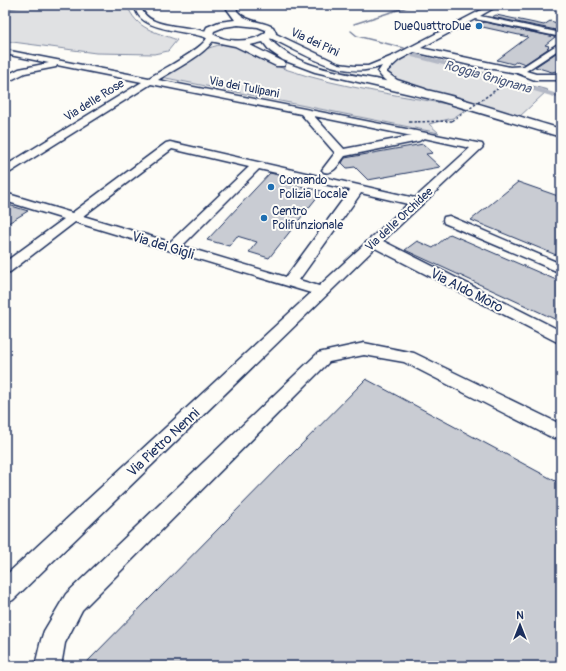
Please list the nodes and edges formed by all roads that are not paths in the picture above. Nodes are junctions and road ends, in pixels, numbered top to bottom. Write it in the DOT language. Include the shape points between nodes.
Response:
graph roads {
  1 [pos="138,5"];
  2 [pos="226,5"];
  3 [pos="232,5"];
  4 [pos="496,5"];
  5 [pos="474,17"];
  6 [pos="250,22"];
  7 [pos="219,25"];
  8 [pos="180,29"];
  9 [pos="561,35"];
  10 [pos="268,36"];
  11 [pos="211,37"];
  12 [pos="234,43"];
  13 [pos="561,44"];
  14 [pos="414,49"];
  15 [pos="198,51"];
  16 [pos="8,54"];
  17 [pos="30,57"];
  18 [pos="398,57"];
  19 [pos="62,64"];
  20 [pos="386,67"];
  21 [pos="509,69"];
  22 [pos="22,71"];
  23 [pos="561,77"];
  24 [pos="5,80"];
  25 [pos="149,81"];
  26 [pos="445,99"];
  27 [pos="305,112"];
  28 [pos="496,114"];
  29 [pos="561,133"];
  30 [pos="428,136"];
  31 [pos="478,146"];
  32 [pos="341,153"];
  33 [pos="257,165"];
  34 [pos="328,170"];
  35 [pos="5,171"];
  36 [pos="296,175"];
  37 [pos="341,186"];
  38 [pos="357,190"];
  39 [pos="5,197"];
  40 [pos="417,202"];
  41 [pos="72,217"];
  42 [pos="449,220"];
  43 [pos="374,242"];
  44 [pos="172,248"];
  45 [pos="5,269"];
  46 [pos="561,269"];
  47 [pos="290,282"];
  48 [pos="322,292"];
  49 [pos="561,338"];
  50 [pos="561,430"];
  51 [pos="5,592"];
  52 [pos="48,666"];
  1 -- 8 [label="street" via="137,9 144,18"];
  2 -- 7 [label="main road" via="228,21"];
  3 -- 6 [label="main road" via="231,9 235,15"];
  4 -- 5 [label="street, Via dei Pini"];
  5 -- 9 [label="street"];
  5 -- 14 [label="street, Via dei Pini"];
  6 -- 7 [label="main road"];
  6 -- 10 [label="main road" via="270,29"];
  7 -- 8 [label="street" via="196,30"];
  7 -- 11 [label="main road" via="209,31 208,35"];
  8 -- 11 [label="street"];
  10 -- 12 [label="main road" via="251,42"];
  10 -- 18 [label="street, Via dei Pini" via="346,68 370,68"];
  10 -- 20 [label="street, Via dei Pini" via="311,58 338,68 360,70"];
  10 -- 26 [label="main road" via="269,46 277,52 308,66 340,76"];
  11 -- 12 [label="main road"];
  11 -- 15 [label="street, Via delle Rose"];
  12 -- 15 [label="street, Via delle Rose" via="213,45"];
  12 -- 28 [label="main road" via="276,62 331,81"];
  13 -- 21 [label="street" via="526,68"];
  14 -- 18 [label="street, Via dei Pini"];
  14 -- 21 [label="street"];
  15 -- 25 [label="street, Via delle Rose"];
  16 -- 17 [label="street, Via dei Tulipani"];
  17 -- 19 [label="street, Via dei Tulipani"];
  17 -- 22 [label="street"];
  18 -- 20 [label="street, Via dei Pini"];
  19 -- 22 [label="street"];
  19 -- 25 [label="street, Via dei Tulipani"];
  20 -- 26 [label="street" via="382,72 384,77"];
  21 -- 23 [label="street" via="535,77"];
  22 -- 24 [label="street"];
  25 -- 27 [label="street, Via dei Tulipani"];
  25 -- 35 [label="street, Via delle Rose"];
  26 -- 28 [label="main road"];
  27 -- 30 [label="street, Via dei Tulipani"];
  27 -- 32 [label="street"];
  28 -- 29 [label="main road"];
  30 -- 31 [label="street, Via dei Tulipani"];
  30 -- 32 [label="street"];
  31 -- 40 [label="street, Via delle Orchidee"];
  32 -- 34 [label="street"];
  33 -- 36 [label="street"];
  33 -- 41 [label="street" via="170,145"];
  33 -- 44 [label="street"];
  34 -- 36 [label="street" via="310,169"];
  34 -- 37 [label="street" via="340,176 344,181"];
  36 -- 37 [label="street"];
  37 -- 38 [label="street"];
  38 -- 40 [label="street"];
  38 -- 47 [label="street"];
  39 -- 41 [label="street, Via dei Gigli"];
  40 -- 43 [label="street, Via delle Orchidee"];
  41 -- 44 [label="street, Via dei Gigli"];
  41 -- 45 [label="street"];
  42 -- 46 [label="street"];
  43 -- 48 [label="street, Via delle Orchidee"];
  43 -- 49 [label="street, Via Aldo Moro"];
  44 -- 47 [label="street, Via dei Gigli"];
  47 -- 48 [label="street, Via dei Gigli"];
  48 -- 51 [label="street, Via Pietro Nenni"];
  50 -- 52 [label="street" via="554,430 408,357 364,349 324,357 74,602 53,640"];
}
